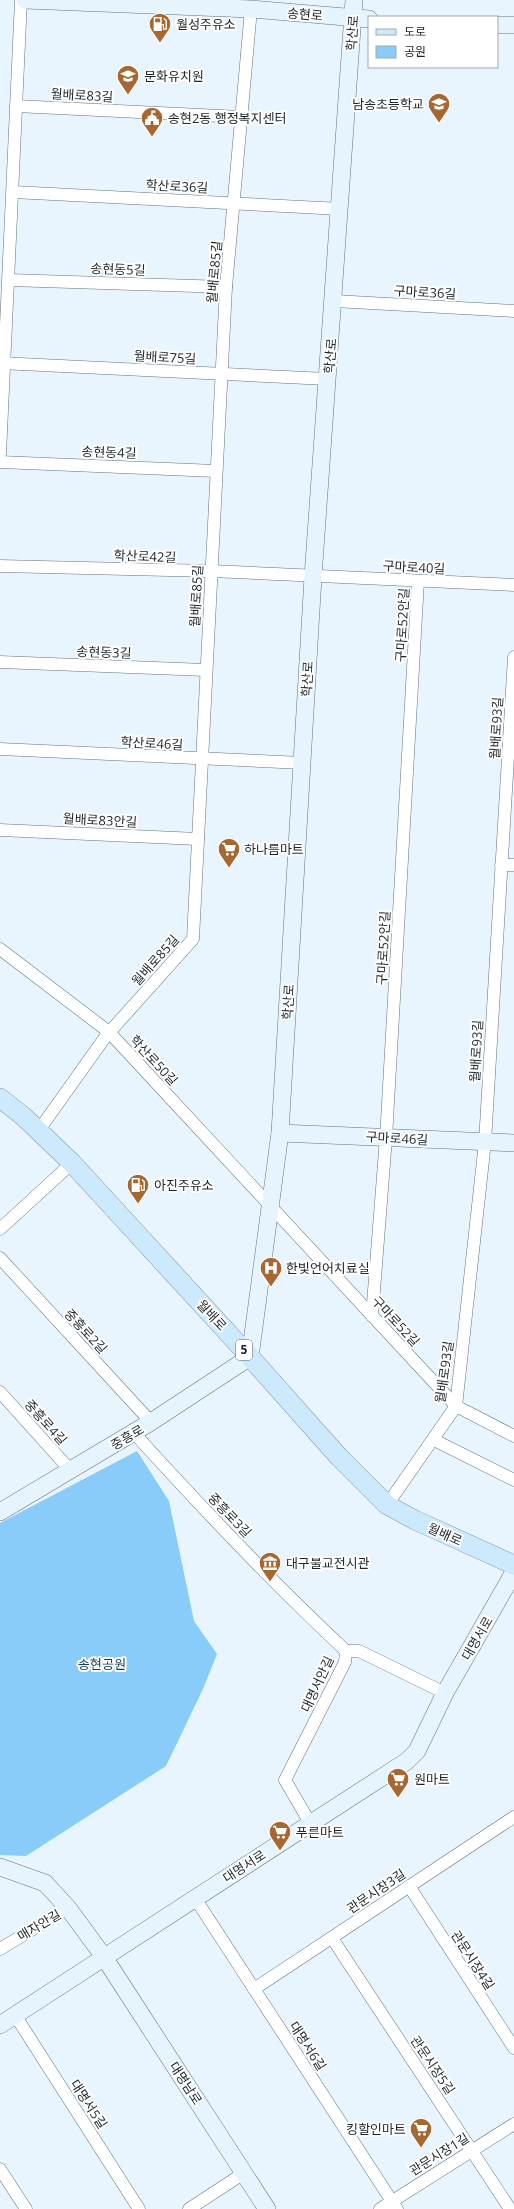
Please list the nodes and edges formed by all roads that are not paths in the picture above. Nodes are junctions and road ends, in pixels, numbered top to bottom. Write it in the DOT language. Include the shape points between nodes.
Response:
graph roads {
  1 [pos="21,0"];
  2 [pos="24,0"];
  3 [pos="354,0"];
  4 [pos="57,1"];
  5 [pos="251,10"];
  6 [pos="361,18"];
  7 [pos="498,25"];
  8 [pos="514,26"];
  9 [pos="16,106"];
  10 [pos="241,117"];
  11 [pos="13,192"];
  12 [pos="234,203"];
  13 [pos="341,209"];
  14 [pos="9,280"];
  15 [pos="226,287"];
  16 [pos="334,301"];
  17 [pos="514,311"];
  18 [pos="3,363"];
  19 [pos="220,374"];
  20 [pos="328,379"];
  21 [pos="0,454"];
  22 [pos="0,462"];
  23 [pos="216,471"];
  24 [pos="0,566"];
  25 [pos="211,572"];
  26 [pos="313,577"];
  27 [pos="418,581"];
  28 [pos="514,585"];
  29 [pos="514,657"];
  30 [pos="0,662"];
  31 [pos="206,670"];
  32 [pos="0,749"];
  33 [pos="202,759"];
  34 [pos="302,763"];
  35 [pos="0,830"];
  36 [pos="198,839"];
  37 [pos="502,865"];
  38 [pos="514,865"];
  39 [pos="0,949"];
  40 [pos="109,1032"];
  41 [pos="0,1098"];
  42 [pos="38,1130"];
  43 [pos="280,1133"];
  44 [pos="386,1138"];
  45 [pos="485,1142"];
  46 [pos="514,1143"];
  47 [pos="72,1163"];
  48 [pos="271,1207"];
  49 [pos="0,1229"];
  50 [pos="0,1258"];
  51 [pos="372,1316"];
  52 [pos="250,1357"];
  53 [pos="0,1392"];
  54 [pos="456,1406"];
  55 [pos="151,1422"];
  56 [pos="134,1432"];
  57 [pos="514,1436"];
  58 [pos="434,1440"];
  59 [pos="71,1471"];
  60 [pos="514,1480"];
  61 [pos="387,1505"];
  62 [pos="0,1512"];
  63 [pos="514,1565"];
  64 [pos="514,1572"];
  65 [pos="346,1651"];
  66 [pos="445,1694"];
  67 [pos="514,1817"];
  68 [pos="310,1823"];
  69 [pos="0,1867"];
  70 [pos="409,1886"];
  71 [pos="196,1898"];
  72 [pos="68,1908"];
  73 [pos="332,1938"];
  74 [pos="0,1949"];
  75 [pos="104,1957"];
  76 [pos="254,1989"];
  77 [pos="15,2015"];
  78 [pos="0,2025"];
  79 [pos="514,2048"];
  80 [pos="514,2124"];
  81 [pos="472,2150"];
  82 [pos="0,2169"];
  83 [pos="244,2173"];
  84 [pos="394,2205"];
  85 [pos="26,2209"];
  86 [pos="139,2209"];
  87 [pos="189,2209"];
  88 [pos="267,2209"];
  89 [pos="380,2209"];
  90 [pos="510,2209"];
  1 -- 9 [label="street"];
  2 -- 4 [label="main road, 송현로"];
  3 -- 6 [label="main road, 학산로"];
  4 -- 5 [label="main road, 송현로"];
  5 -- 6 [label="main road, 송현로"];
  5 -- 10 [label="street, 월배로85길"];
  6 -- 13 [label="main road, 학산로"];
  7 -- 8 [label="main road"];
  9 -- 10 [label="street, 월배로83길"];
  9 -- 11 [label="street"];
  10 -- 12 [label="street, 월배로85길"];
  11 -- 12 [label="street, 학산로36길"];
  11 -- 14 [label="street"];
  12 -- 13 [label="street, 학산로36길"];
  12 -- 15 [label="street, 월배로85길"];
  13 -- 16 [label="main road, 학산로"];
  14 -- 15 [label="street, 송현동5길"];
  14 -- 18 [label="street"];
  15 -- 19 [label="street, 월배로85길"];
  16 -- 17 [label="street, 구마로36길"];
  16 -- 20 [label="main road, 학산로"];
  18 -- 19 [label="street, 월배로75길"];
  18 -- 21 [label="street"];
  19 -- 20 [label="street, 월배로75길"];
  19 -- 23 [label="street, 월배로85길"];
  20 -- 26 [label="main road, 학산로"];
  22 -- 23 [label="street, 송현동4길"];
  23 -- 25 [label="street, 월배로85길"];
  24 -- 25 [label="street, 학산로42길"];
  25 -- 26 [label="street, 학산로42길"];
  25 -- 31 [label="street, 월배로85길"];
  26 -- 27 [label="street, 구마로40길"];
  26 -- 34 [label="main road, 학산로"];
  27 -- 28 [label="street, 구마로40길"];
  27 -- 44 [label="street, 구마로52안길"];
  29 -- 37 [label="street, 월배로93길"];
  30 -- 31 [label="street, 송현동3길"];
  31 -- 33 [label="street, 월배로85길"];
  32 -- 33 [label="street, 학산로46길"];
  33 -- 34 [label="street, 학산로46길"];
  33 -- 36 [label="street, 월배로85길"];
  34 -- 43 [label="main road, 학산로"];
  35 -- 36 [label="street, 월배로83안길"];
  36 -- 40 [label="street, 월배로85길" via="193,939"];
  37 -- 38 [label="street"];
  37 -- 45 [label="street, 월배로93길"];
  39 -- 40 [label="street, 학산로50길"];
  40 -- 42 [label="street, 월배로85길"];
  40 -- 48 [label="street, 학산로50길"];
  41 -- 42 [label="main road, 월배로 / 5"];
  42 -- 47 [label="main road, 월배로 / 5"];
  43 -- 44 [label="main road, 구마로46길"];
  43 -- 48 [label="main road, 학산로"];
  44 -- 45 [label="main road, 구마로46길"];
  44 -- 51 [label="street, 구마로52안길"];
  45 -- 46 [label="main road, 구마로46길"];
  45 -- 54 [label="street, 월배로93길"];
  47 -- 49 [label="street"];
  47 -- 52 [label="main road, 월배로 / 5"];
  48 -- 51 [label="street, 구마로52길"];
  48 -- 52 [label="main road, 학산로"];
  50 -- 55 [label="street, 중흥로2길"];
  51 -- 54 [label="street, 구마로52길"];
  52 -- 55 [label="main road, 중흥로"];
  52 -- 61 [label="main road, 월배로 / 5" via="339,1457"];
  53 -- 59 [label="street, 중흥로4길"];
  54 -- 57 [label="street, 구마로52길"];
  54 -- 58 [label="street, 월배로93길"];
  55 -- 56 [label="main road, 중흥로"];
  56 -- 59 [label="main road, 중흥로"];
  56 -- 65 [label="street, 중흥로3길" via="179,1483 308,1616"];
  58 -- 60 [label="street"];
  58 -- 61 [label="street, 월배로93길"];
  59 -- 62 [label="main road, 중흥로"];
  61 -- 63 [label="main road, 월배로 / 5"];
  64 -- 66 [label="main road, 대명서로"];
  65 -- 66 [label="street, 대명서안길" via="359,1651"];
  65 -- 68 [label="street, 대명서안길" via="345,1662 285,1780"];
  66 -- 68 [label="main road, 대명서로" via="417,1751 407,1761"];
  67 -- 70 [label="street, 관문시장3길"];
  68 -- 71 [label="main road, 대명서로"];
  69 -- 72 [label="main road" via="45,1883"];
  70 -- 73 [label="street, 관문시장3길"];
  70 -- 79 [label="street, 관문시장4길"];
  71 -- 75 [label="main road, 대명서로"];
  71 -- 76 [label="street, 대명서6길"];
  72 -- 74 [label="street, 매자안길"];
  72 -- 75 [label="main road, 매자안길"];
  73 -- 76 [label="street, 관문시장3길"];
  73 -- 81 [label="street, 관문시장5길"];
  75 -- 77 [label="main road, 대명서로"];
  75 -- 83 [label="main road, 대명남로"];
  76 -- 84 [label="street, 대명서6길"];
  77 -- 78 [label="main road, 대명서로"];
  77 -- 86 [label="street, 대명서5길"];
  80 -- 81 [label="street, 관문시장1길"];
  81 -- 84 [label="street, 관문시장1길"];
  81 -- 90 [label="street, 관문시장5길"];
  82 -- 85 [label="street"];
  83 -- 87 [label="street"];
  83 -- 88 [label="main road, 대명남로"];
  84 -- 89 [label="street, 관문시장1길"];
}
